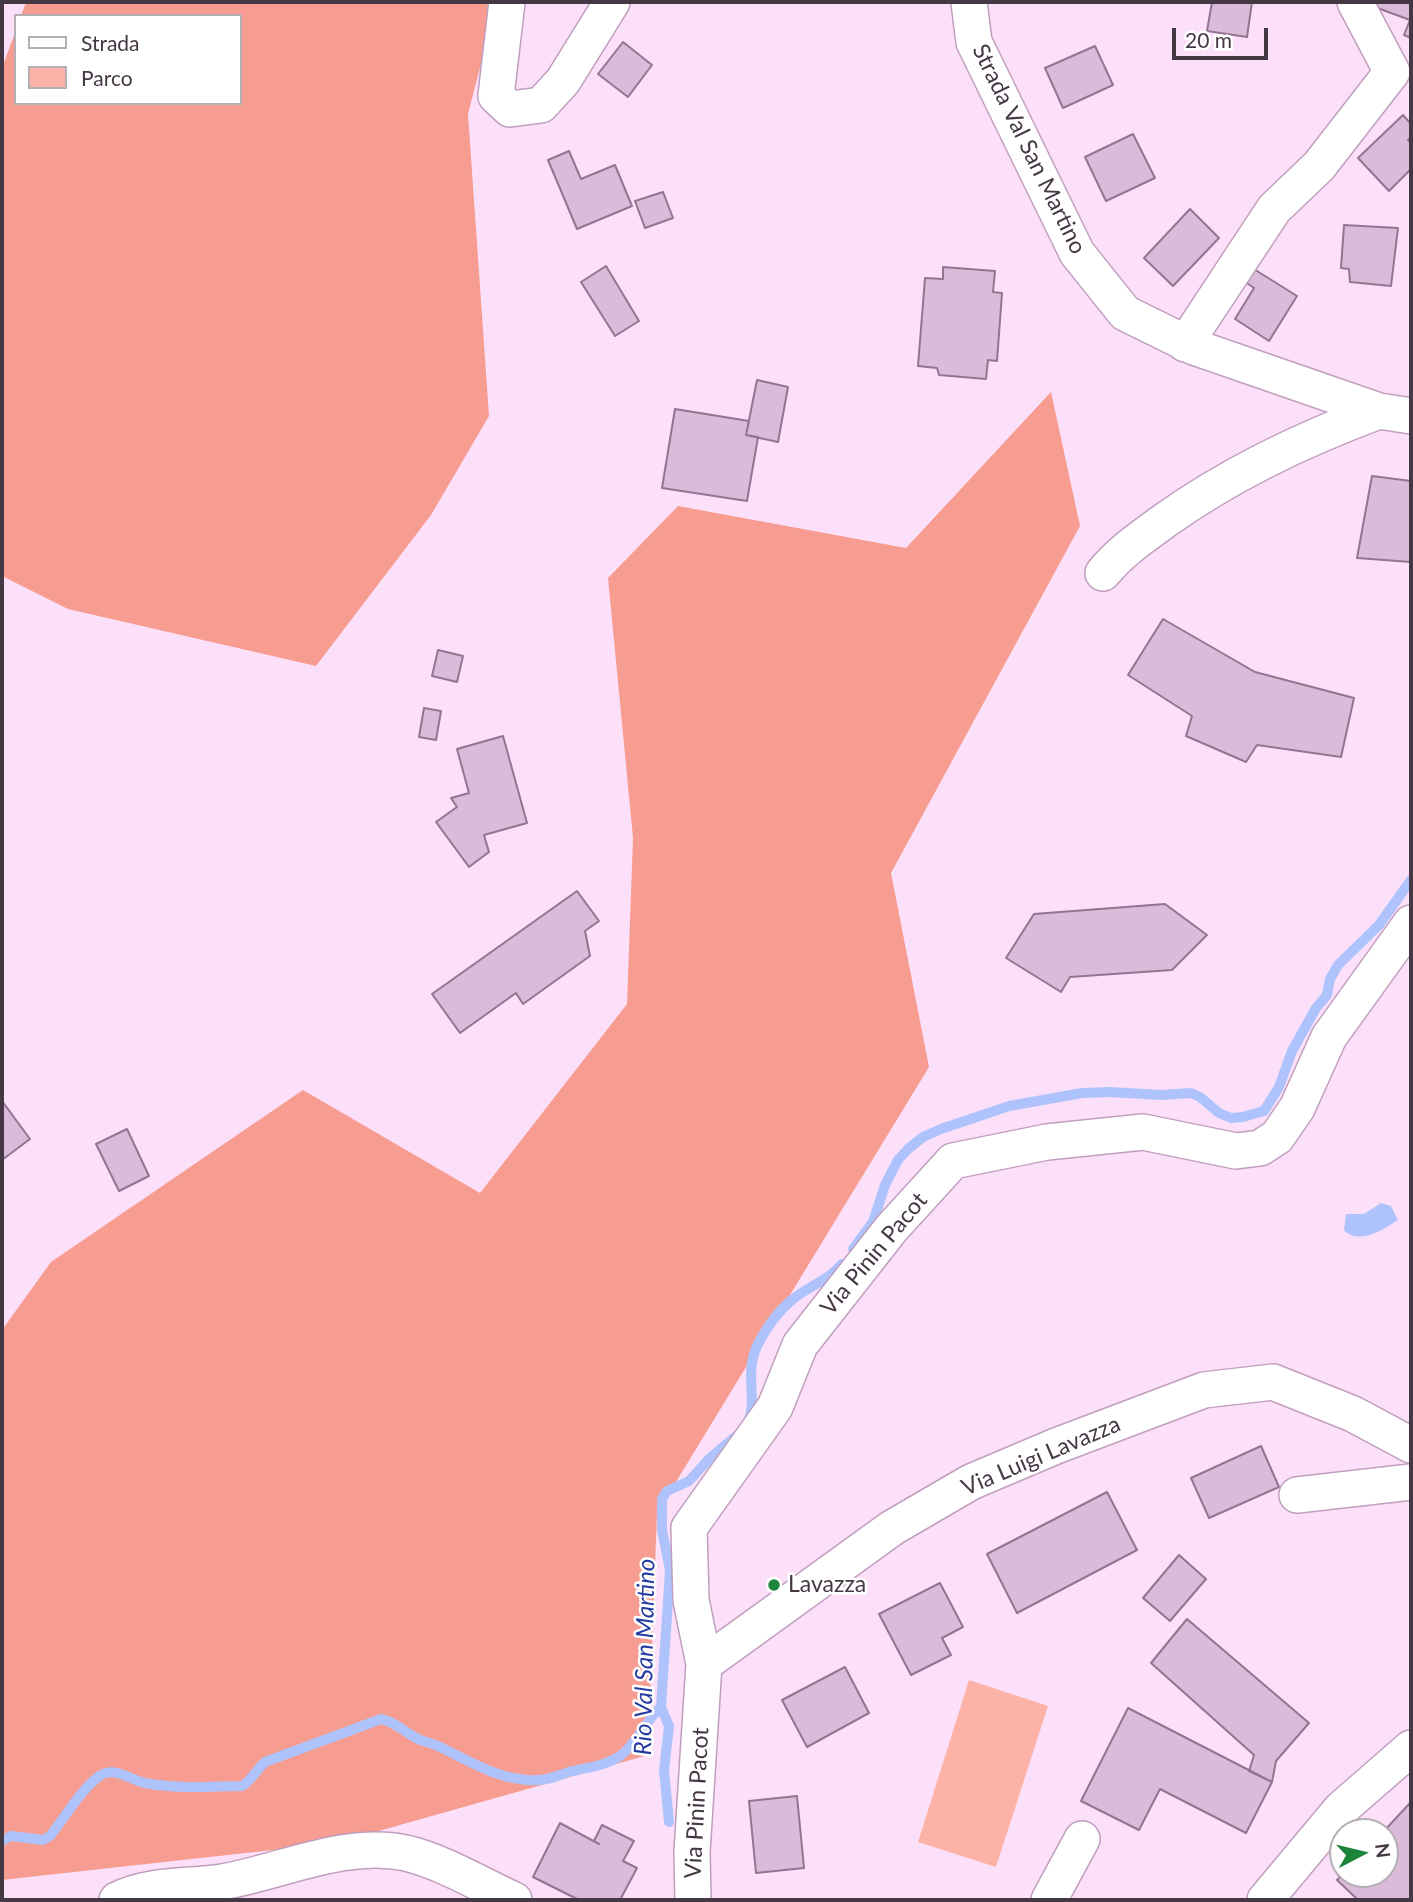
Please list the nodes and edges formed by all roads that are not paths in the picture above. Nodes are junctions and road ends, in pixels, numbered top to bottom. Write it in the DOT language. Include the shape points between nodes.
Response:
graph roads {
  1 [pos="507,2"];
  2 [pos="612,2"];
  3 [pos="969,2"];
  4 [pos="1355,2"];
  5 [pos="1185,344"];
  6 [pos="1395,414"];
  7 [pos="1103,573"];
  8 [pos="1411,923"];
  9 [pos="1411,1445"];
  10 [pos="1411,1482"];
  11 [pos="1297,1495"];
  12 [pos="704,1664"];
  13 [pos="1411,1748"];
  14 [pos="1082,1839"];
  15 [pos="117,1900"];
  16 [pos="514,1900"];
  17 [pos="693,1900"];
  18 [pos="1049,1900"];
  19 [pos="1265,1900"];
  1 -- 2 [label="street" via="496,96 510,109 541,104 563,81"];
  3 -- 5 [label="street, Strada Val San Martino" via="974,42 1076,253 1125,313"];
  4 -- 5 [label="street" via="1392,72 1319,166 1274,209"];
  5 -- 6 [label="street, Strada Val San Martino"];
  6 -- 7 [label="street" via="1331,428 1273,455 1193,501 1120,553"];
  8 -- 12 [label="street, Via Pinin Pacot" via="1329,1037 1297,1108 1277,1137 1259,1148 1236,1151 1143,1132 1047,1142 953,1161 891,1229 800,1345 775,1407 689,1528 691,1601"];
  9 -- 12 [label="street, Via Luigi Lavazza" via="1353,1414 1273,1382 1204,1390 971,1482 891,1528"];
  10 -- 11 [label="street"];
  12 -- 17 [label="street, Via Pinin Pacot"];
  13 -- 19 [label="street" via="1341,1809"];
  14 -- 18 [label="street"];
  15 -- 16 [label="street" via="150,1889 221,1882 340,1853 377,1850 406,1853"];
}
